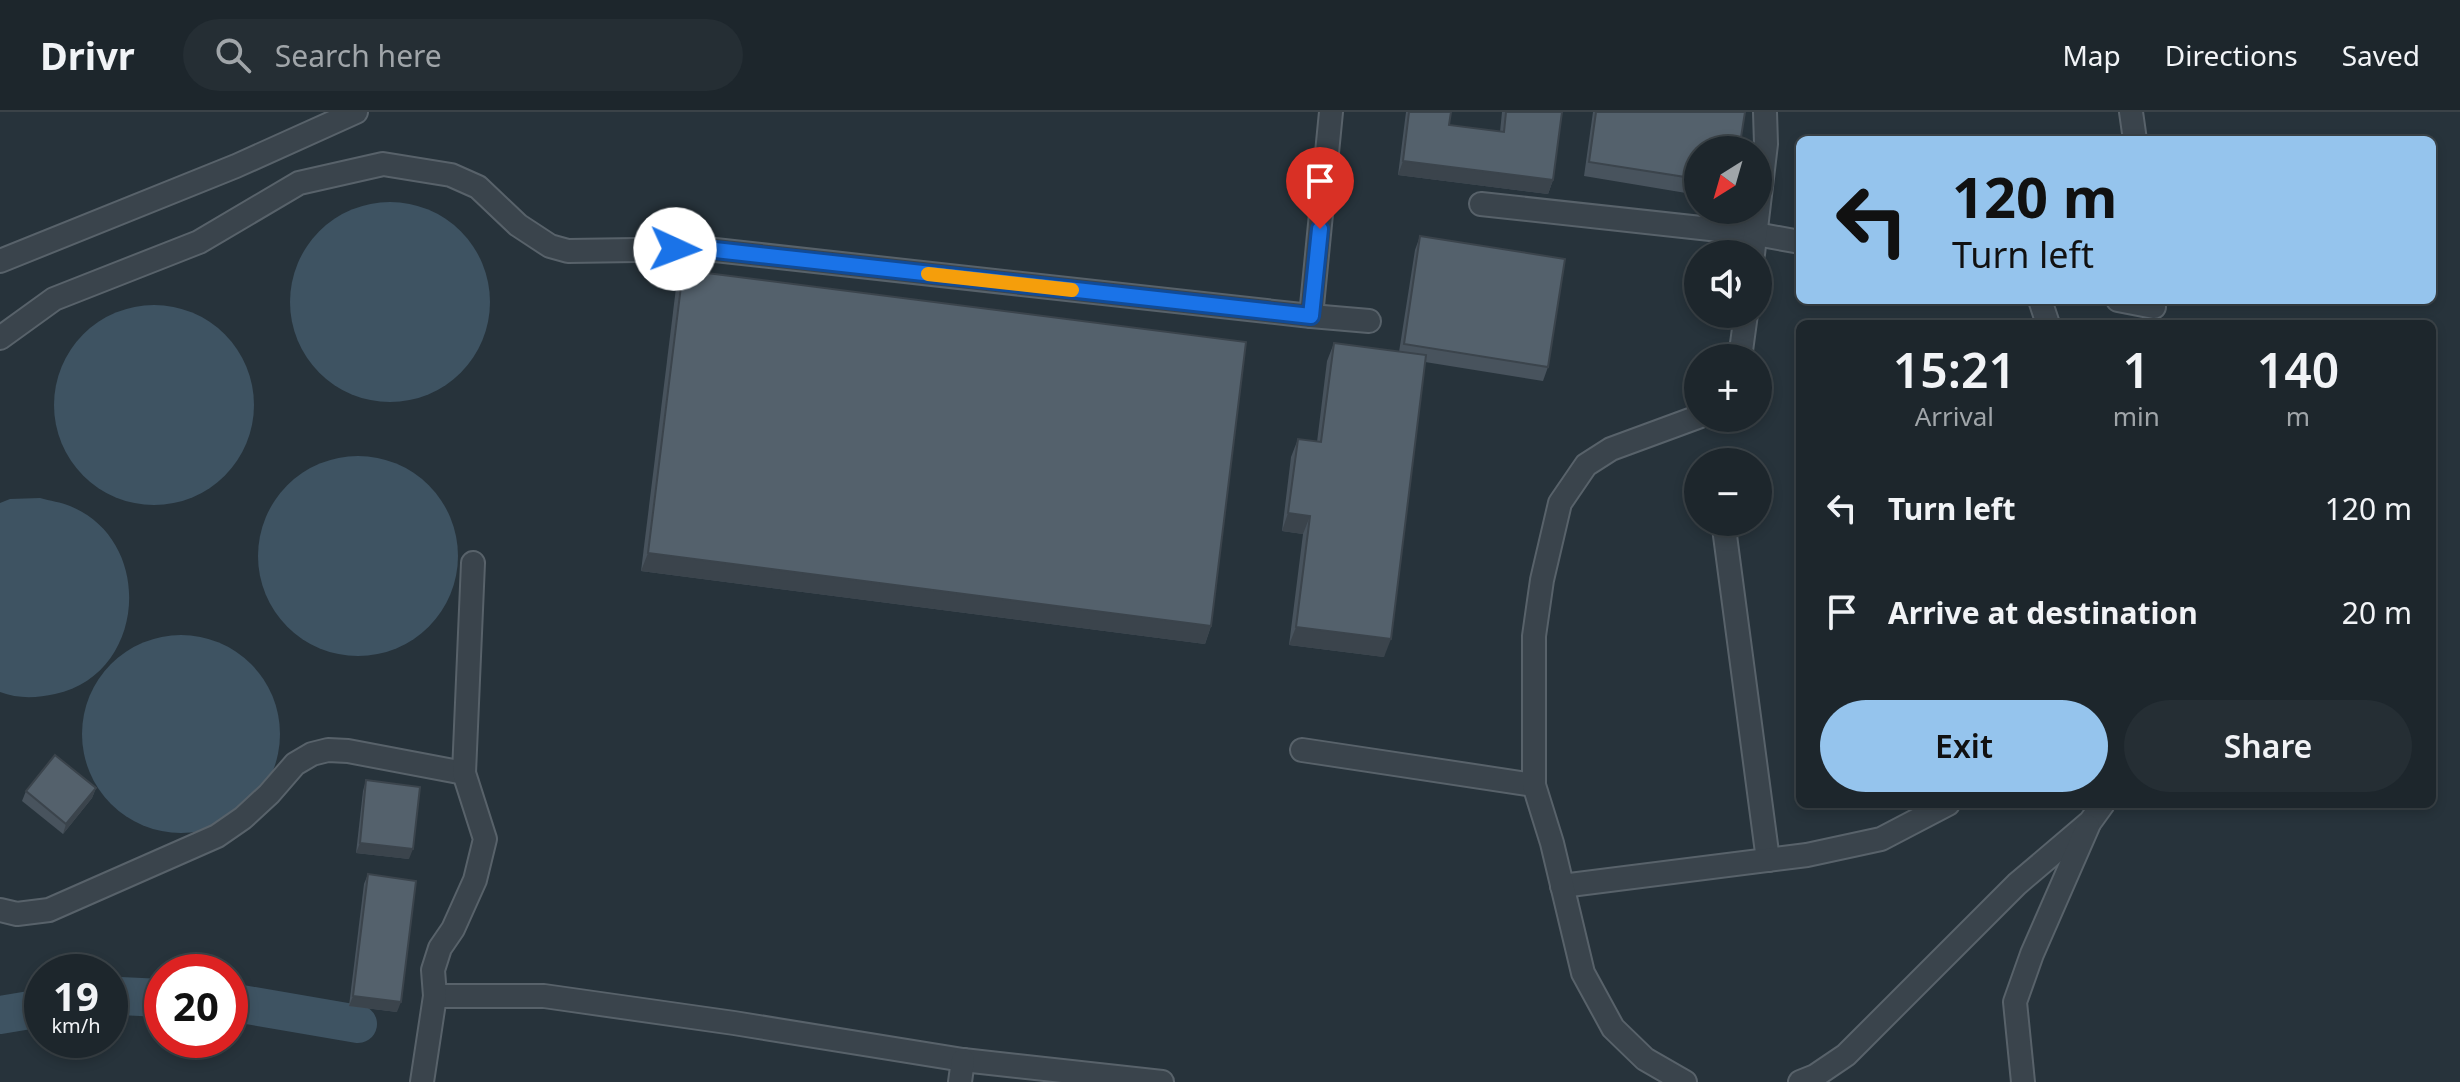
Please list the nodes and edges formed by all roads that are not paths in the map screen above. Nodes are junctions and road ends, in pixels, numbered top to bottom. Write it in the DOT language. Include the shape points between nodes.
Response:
graph roads {
  1 [pos="356,112"];
  2 [pos="1331,112"];
  3 [pos="1765,112"];
  4 [pos="2131,112"];
  5 [pos="2134,136"];
  6 [pos="1481,204"];
  7 [pos="1727,240"];
  8 [pos="1754,240"];
  9 [pos="1796,242"];
  10 [pos="1772,243"];
  11 [pos="0,261"];
  12 [pos="2132,304"];
  13 [pos="2154,310"];
  14 [pos="1311,316"];
  15 [pos="1369,321"];
  16 [pos="0,338"];
  17 [pos="1684,422"];
  18 [pos="1725,536"];
  19 [pos="473,563"];
  20 [pos="1302,750"];
  21 [pos="464,773"];
  22 [pos="1534,785"];
  23 [pos="1940,808"];
  24 [pos="2096,813"];
  25 [pos="1768,860"];
  26 [pos="1562,886"];
  27 [pos="0,910"];
  28 [pos="435,996"];
  29 [pos="1846,1055"];
  30 [pos="961,1071"];
  31 [pos="422,1082"];
  32 [pos="1162,1082"];
  33 [pos="1685,1082"];
  34 [pos="1800,1082"];
  35 [pos="1813,1082"];
  36 [pos="2023,1082"];
  1 -- 11 [label="lane"];
  2 -- 14 [label="lane"];
  3 -- 8 [label="lane"];
  4 -- 5 [label="lane"];
  6 -- 7 [label="lane"];
  9 -- 10 [label="lane"];
  12 -- 13 [label="lane"];
  14 -- 15 [label="lane"];
  14 -- 16 [label="lane" via="706,249 568,251 518,225 478,187 451,175 383,164 299,183 199,242 54,299"];
  17 -- 22 [label="lane" via="1611,449 1586,465 1560,503 1534,636"];
  18 -- 25 [label="lane"];
  19 -- 21 [label="lane"];
  20 -- 22 [label="lane"];
  21 -- 27 [label="lane" via="348,751 312,754 217,836 49,910"];
  21 -- 28 [label="lane" via="485,839 475,880 440,948 433,970"];
  22 -- 26 [label="lane"];
  23 -- 25 [label="lane" via="1881,839"];
  24 -- 29 [label="lane"];
  24 -- 36 [label="lane" via="2015,1002"];
  25 -- 26 [label="lane"];
  26 -- 33 [label="lane" via="1583,973 1613,1028 1645,1059"];
  28 -- 30 [label="lane" via="544,996 734,1023"];
  28 -- 31 [label="lane"];
  29 -- 34 [label="lane"];
  29 -- 35 [label="lane"];
  30 -- 32 [label="lane"];
}
